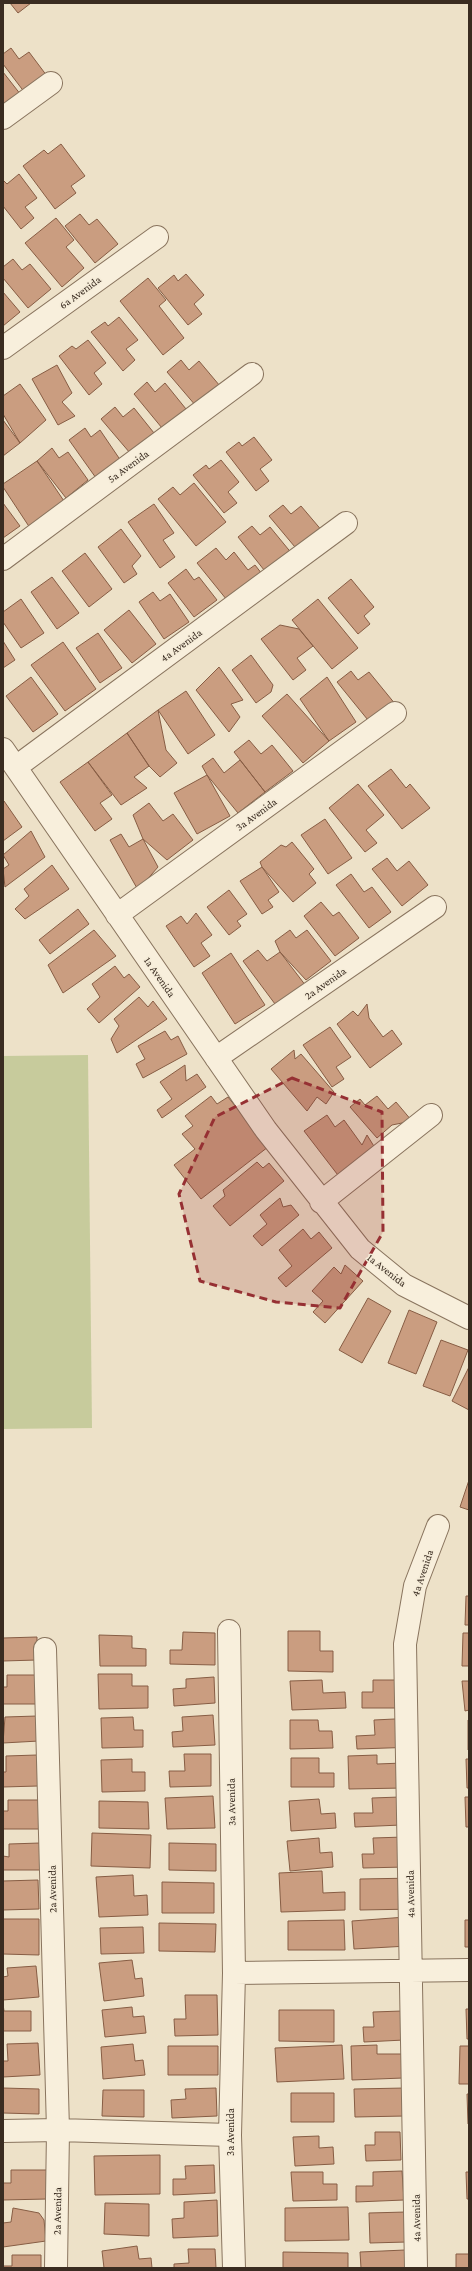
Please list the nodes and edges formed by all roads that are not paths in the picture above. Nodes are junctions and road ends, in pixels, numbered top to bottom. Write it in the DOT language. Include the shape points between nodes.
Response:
graph roads {
  1 [pos="51,83"];
  2 [pos="3,118"];
  3 [pos="157,237"];
  4 [pos="3,348"];
  5 [pos="252,374"];
  6 [pos="346,523"];
  7 [pos="3,558"];
  8 [pos="395,713"];
  9 [pos="3,749"];
  10 [pos="16,767"];
  11 [pos="435,908"];
  12 [pos="117,915"];
  13 [pos="216,1058"];
  14 [pos="431,1115"];
  15 [pos="321,1202"];
  16 [pos="469,1318"];
  17 [pos="438,1526"];
  18 [pos="229,1631"];
  19 [pos="46,1649"];
  20 [pos="412,1970"];
  21 [pos="469,1970"];
  22 [pos="234,1973"];
  23 [pos="58,2130"];
  24 [pos="3,2131"];
  25 [pos="230,2135"];
  26 [pos="56,2268"];
  27 [pos="234,2268"];
  28 [pos="416,2268"];
  1 -- 2 [label="street"];
  3 -- 4 [label="street, 6a Avenida"];
  5 -- 7 [label="street, 5a Avenida"];
  6 -- 10 [label="street, 4a Avenida"];
  8 -- 12 [label="street, 3a Avenida"];
  9 -- 10 [label="street, 1a Avenida"];
  10 -- 12 [label="street, 1a Avenida"];
  11 -- 13 [label="street, 2a Avenida"];
  12 -- 13 [label="street, 1a Avenida"];
  13 -- 15 [label="street, 1a Avenida" via="266,1130"];
  14 -- 15 [label="street"];
  15 -- 16 [label="street, 1a Avenida" via="360,1249 404,1285"];
  17 -- 20 [label="street, 4a Avenida" via="415,1586 406,1644"];
  18 -- 22 [label="street, 3a Avenida"];
  19 -- 23 [label="street, 2a Avenida"];
  20 -- 21 [label="street"];
  20 -- 22 [label="street"];
  20 -- 28 [label="street, 4a Avenida"];
  22 -- 25 [label="street, 3a Avenida"];
  23 -- 24 [label="street"];
  23 -- 25 [label="street"];
  23 -- 26 [label="street, 2a Avenida"];
  25 -- 27 [label="street, 3a Avenida"];
}
